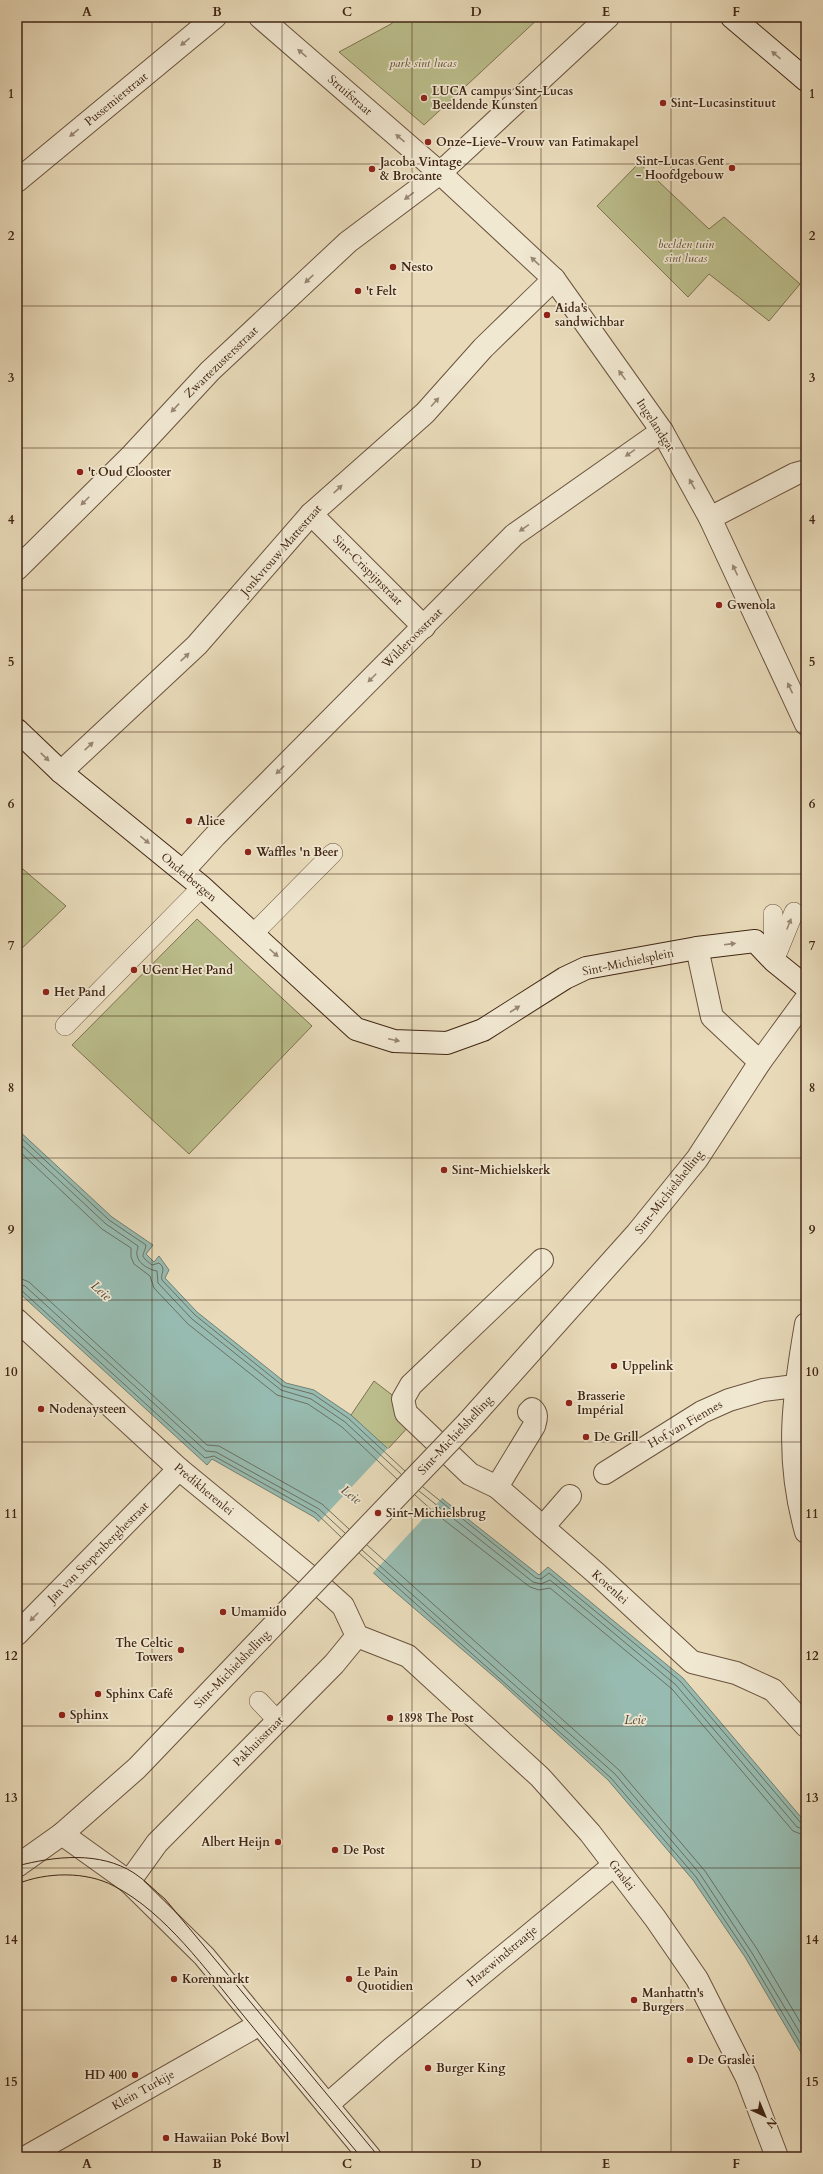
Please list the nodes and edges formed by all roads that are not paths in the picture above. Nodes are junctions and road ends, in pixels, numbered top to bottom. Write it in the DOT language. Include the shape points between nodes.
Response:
graph roads {
  1 [pos="215,17"];
  2 [pos="260,17"];
  3 [pos="608,17"];
  4 [pos="732,17"];
  5 [pos="806,80"];
  6 [pos="440,173"];
  7 [pos="17,180"];
  8 [pos="554,278"];
  9 [pos="662,431"];
  10 [pos="806,471"];
  11 [pos="311,514"];
  12 [pos="710,518"];
  13 [pos="17,569"];
  14 [pos="424,627"];
  15 [pos="806,724"];
  16 [pos="17,730"];
  17 [pos="61,772"];
  18 [pos="333,853"];
  19 [pos="183,871"];
  20 [pos="202,886"];
  21 [pos="794,912"];
  22 [pos="773,914"];
  23 [pos="253,934"];
  24 [pos="697,948"];
  25 [pos="774,961"];
  26 [pos="806,987"];
  27 [pos="806,999"];
  28 [pos="65,1026"];
  29 [pos="356,1029"];
  30 [pos="760,1062"];
  31 [pos="542,1260"];
  32 [pos="17,1320"];
  33 [pos="806,1324"];
  34 [pos="800,1376"];
  35 [pos="529,1412"];
  36 [pos="179,1469"];
  37 [pos="605,1473"];
  38 [pos="497,1487"];
  39 [pos="570,1496"];
  40 [pos="543,1527"];
  41 [pos="806,1532"];
  42 [pos="17,1634"];
  43 [pos="357,1636"];
  44 [pos="259,1701"];
  45 [pos="278,1721"];
  46 [pos="806,1726"];
  47 [pos="62,1834"];
  48 [pos="18,1865"];
  49 [pos="614,1865"];
  50 [pos="129,1882"];
  51 [pos="260,2024"];
  52 [pos="327,2105"];
  53 [pos="26,2157"];
  54 [pos="370,2157"];
  55 [pos="777,2157"];
  1 -- 7 [label="street, Pussemierstraat, one-way"];
  6 -- 2 [label="street, Struifstraat, one-way"];
  3 -- 6 [label="street, Zwartezustersstraat"];
  5 -- 4 [label="street, one-way"];
  8 -- 6 [label="street, Ingelandgat, one-way"];
  6 -- 13 [label="street, Zwartezustersstraat, one-way" via="348,242 216,366 132,455"];
  9 -- 8 [label="street, Ingelandgat, one-way"];
  11 -- 8 [label="street, Jonkvrouw Mattestraat, one-way" via="425,413 483,348"];
  12 -- 9 [label="street, Ingelandgat, one-way"];
  9 -- 14 [label="street, Wilderoosstraat, one-way" via="514,535"];
  10 -- 12 [label="street" via="795,474"];
  11 -- 14 [label="street, Sint-Crispijnstraat"];
  17 -- 11 [label="street, Jonkvrouw Mattestraat, one-way" via="197,645"];
  15 -- 12 [label="street, Ingelandgat, one-way"];
  14 -- 19 [label="street, Wilderoosstraat, one-way"];
  16 -- 17 [label="street, Onderbergen, one-way"];
  17 -- 19 [label="street, Onderbergen, one-way"];
  18 -- 23 [label="lane"];
  19 -- 20 [label="street, Onderbergen"];
  20 -- 23 [label="street, Onderbergen"];
  20 -- 28 [label="lane"];
  25 -- 21 [label="lane, one-way"];
  22 -- 25 [label="lane"];
  23 -- 29 [label="street, Onderbergen, one-way"];
  24 -- 25 [label="street, Sint-Michielsplein, one-way" via="755,941"];
  29 -- 24 [label="street, Sint-Michielsplein, one-way" via="394,1040 446,1043 483,1030 565,978 586,968"];
  24 -- 30 [label="street" via="712,1017"];
  25 -- 26 [label="street, Sint-Michielsplein"];
  27 -- 30 [label="street, Sint-Michielshelling"];
  30 -- 47 [label="street, Sint-Michielshelling, bridge" via="697,1159 637,1233 468,1422 137,1768"];
  31 -- 38 [label="street, Korenlei" via="411,1385 403,1399 406,1413 470,1474"];
  32 -- 36 [label="street, Predikherenlei"];
  33 -- 34 [label="street"];
  34 -- 37 [label="street, Hof van Fiennes" via="702,1412"];
  34 -- 41 [label="street" via="792,1435 797,1499"];
  35 -- 38 [label="street" via="532,1409 535,1411 537,1417 534,1426"];
  36 -- 42 [label="street, Jan van Stopenberghestraat, one-way"];
  36 -- 43 [label="street, Predikherenlei" via="343,1606"];
  38 -- 40 [label="street, Korenlei"];
  39 -- 40 [label="street"];
  40 -- 46 [label="street, Korenlei" via="692,1662 736,1672 773,1690"];
  43 -- 45 [label="street, Pakhuisstraat" via="334,1664"];
  43 -- 49 [label="street, Graslei" via="408,1656 438,1682 540,1777 590,1832"];
  44 -- 45 [label="lane"];
  45 -- 50 [label="street, Pakhuisstraat" via="157,1843"];
  47 -- 48 [label="street"];
  47 -- 50 [label="street"];
  49 -- 52 [label="street, Hazewindstraatje"];
  49 -- 55 [label="street, Graslei" via="697,1979 747,2078"];
  50 -- 51 [label="street" via="204,1956"];
  51 -- 52 [label="street"];
  51 -- 53 [label="street, Klein Turkije"];
  52 -- 54 [label="street"];
}
